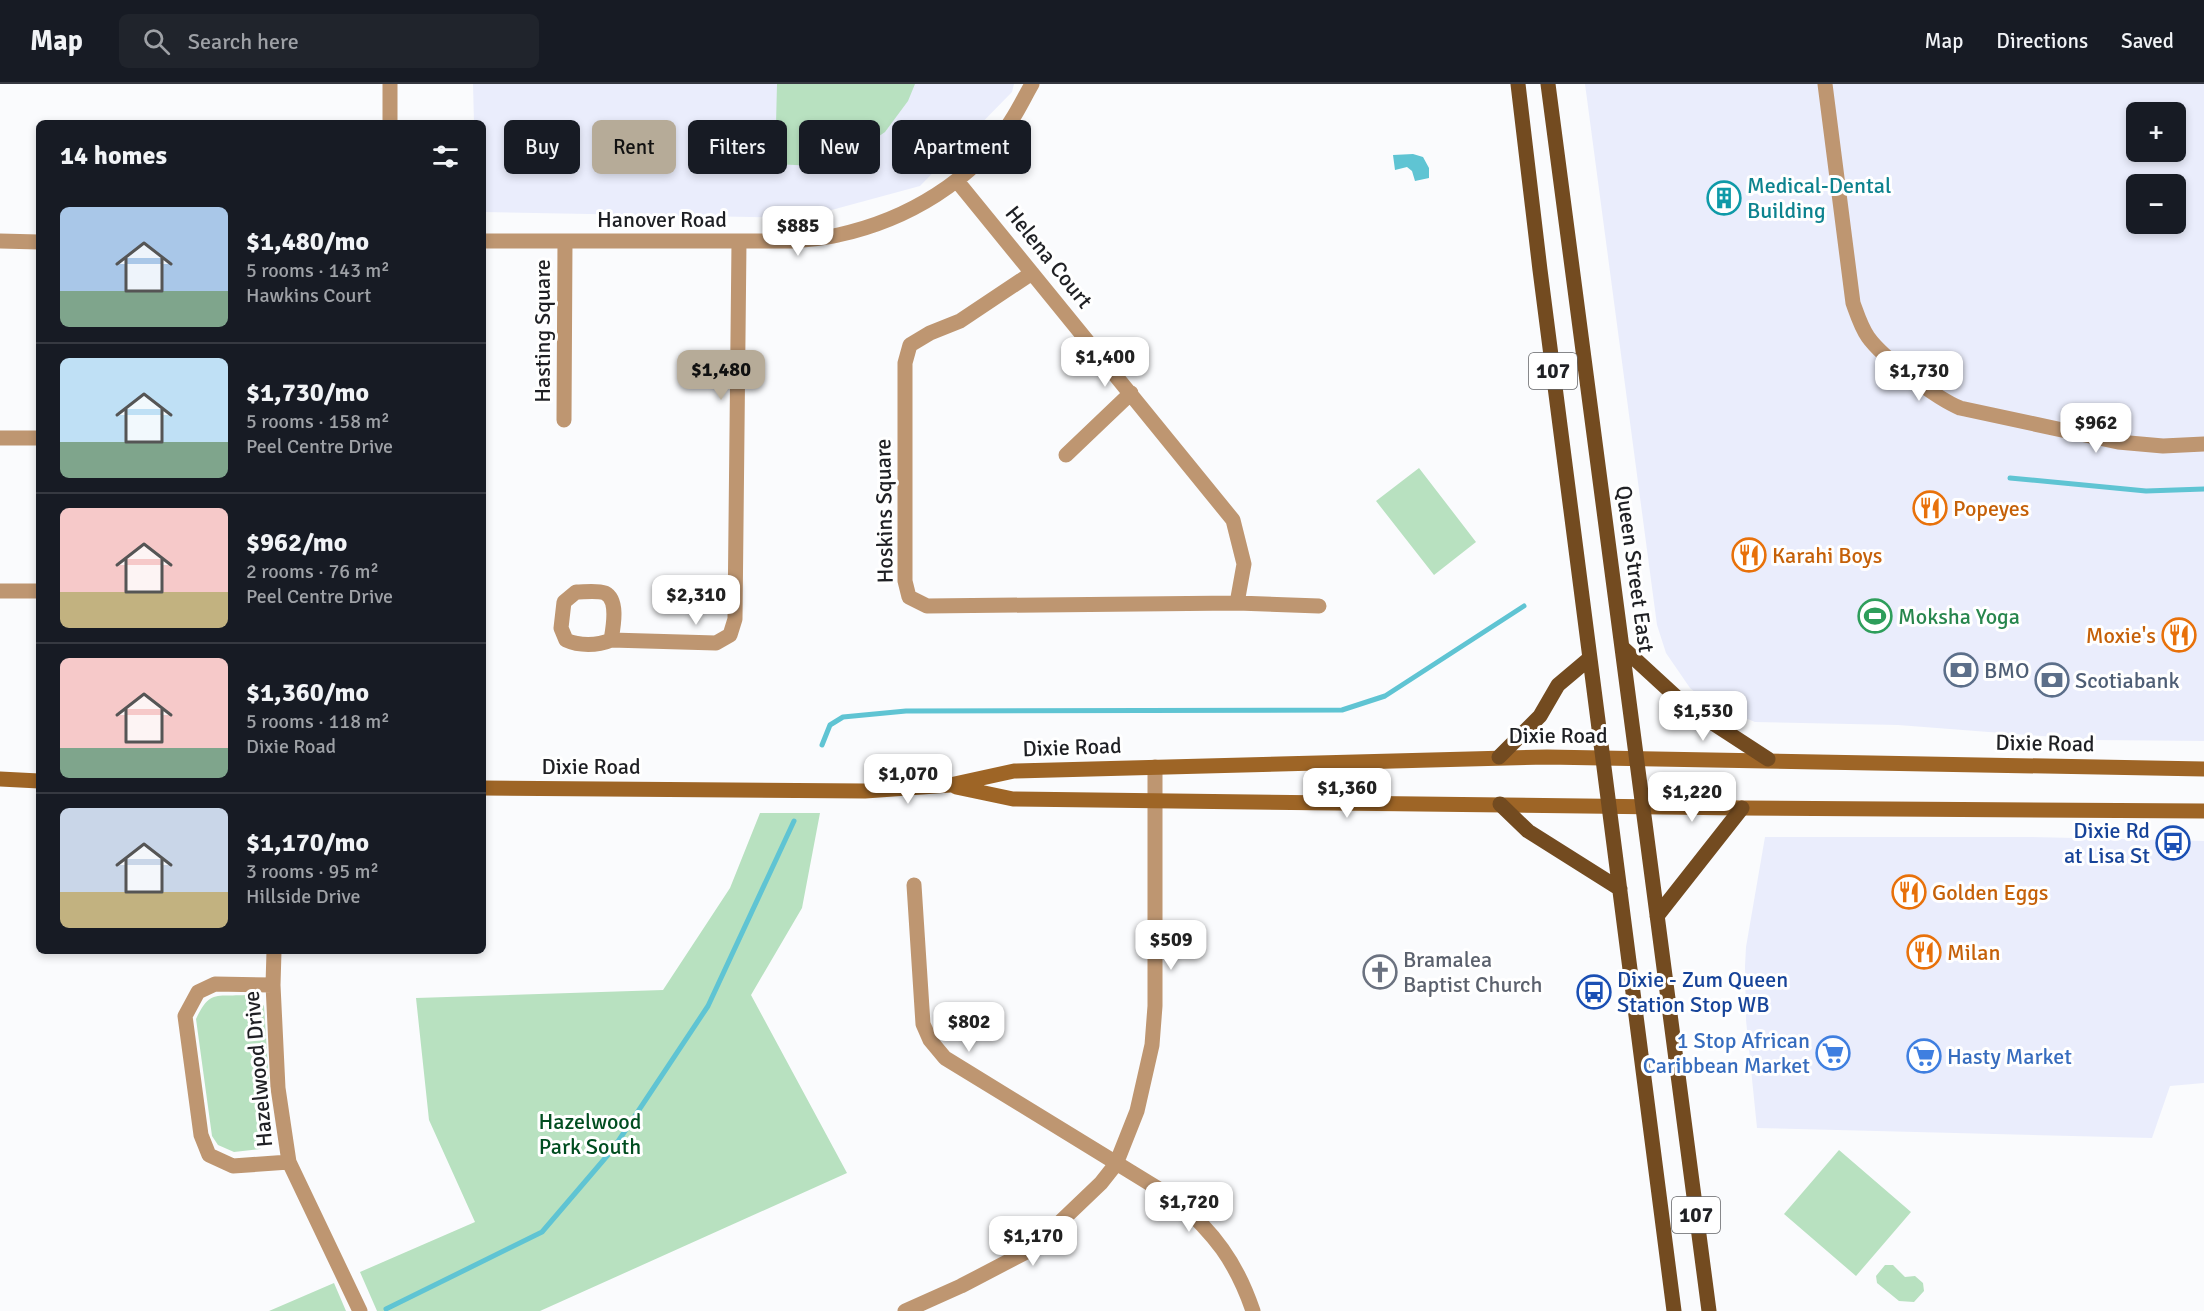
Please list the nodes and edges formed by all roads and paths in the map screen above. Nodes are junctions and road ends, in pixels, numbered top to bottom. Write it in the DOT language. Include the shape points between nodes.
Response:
graph roads {
  1 [pos="390,84"];
  2 [pos="1032,84"];
  3 [pos="1518,84"];
  4 [pos="1548,84"];
  5 [pos="1825,84"];
  6 [pos="390,120"];
  7 [pos="957,181"];
  8 [pos="486,241"];
  9 [pos="0,242"];
  10 [pos="36,242"];
  11 [pos="565,242"];
  12 [pos="739,242"];
  13 [pos="1032,273"];
  14 [pos="1131,393"];
  15 [pos="564,420"];
  16 [pos="0,438"];
  17 [pos="36,438"];
  18 [pos="2204,444"];
  19 [pos="1066,455"];
  20 [pos="0,591"];
  21 [pos="36,591"];
  22 [pos="1237,603"];
  23 [pos="1319,606"];
  24 [pos="611,640"];
  25 [pos="1623,648"];
  26 [pos="1590,658"];
  27 [pos="1499,757"];
  28 [pos="1603,757"];
  29 [pos="1637,758"];
  30 [pos="1768,759"];
  31 [pos="1155,767"];
  32 [pos="2204,769"];
  33 [pos="0,779"];
  34 [pos="36,781"];
  35 [pos="950,785"];
  36 [pos="486,788"];
  37 [pos="1156,800"];
  38 [pos="1500,804"];
  39 [pos="1609,806"];
  40 [pos="1643,806"];
  41 [pos="1742,808"];
  42 [pos="2204,811"];
  43 [pos="914,885"];
  44 [pos="1620,889"];
  45 [pos="1657,916"];
  46 [pos="274,954"];
  47 [pos="273,985"];
  48 [pos="289,1162"];
  49 [pos="1116,1164"];
  50 [pos="360,1311"];
  51 [pos="905,1311"];
  52 [pos="1253,1311"];
  53 [pos="1674,1311"];
  54 [pos="1709,1311"];
  1 -- 6 [label="street"];
  2 -- 7 [label="street, Hanover Road" via="1011,122"];
  3 -- 26 [label="main road, 107"];
  4 -- 25 [label="main road, Queen Street East / 107"];
  5 -- 18 [label="street" via="1853,303 1866,335 1879,349 1960,408 2118,442"];
  7 -- 12 [label="street, Hanover Road" via="919,206 879,224 836,236"];
  7 -- 13 [label="street, Helena Court"];
  8 -- 11 [label="street, Hanover Road"];
  9 -- 10 [label="street"];
  11 -- 12 [label="street, Hanover Road"];
  11 -- 15 [label="street, Hasting Square"];
  12 -- 24 [label="street" via="735,619 730,635 716,643"];
  13 -- 14 [label="street, Helena Court"];
  13 -- 22 [label="street, Hoskins Square" via="960,321 910,345 905,363 905,581 909,597 927,606"];
  14 -- 19 [label="street"];
  14 -- 22 [label="street, Helena Court" via="1233,520 1244,564"];
  16 -- 17 [label="street"];
  20 -- 21 [label="street"];
  22 -- 23 [label="street"];
  25 -- 29 [label="main road, Queen Street East / 107"];
  25 -- 30 [label="main road" via="1692,711"];
  26 -- 27 [label="main road" via="1558,685 1540,716"];
  26 -- 28 [label="main road, 107"];
  27 -- 28 [label="main road, Dixie Road"];
  27 -- 31 [label="main road, Dixie Road"];
  28 -- 29 [label="main road, Dixie Road"];
  28 -- 39 [label="main road, 107"];
  29 -- 30 [label="main road, Dixie Road"];
  29 -- 40 [label="main road, Queen Street East / 107"];
  30 -- 32 [label="main road, Dixie Road"];
  31 -- 35 [label="main road, Dixie Road" via="1014,771"];
  31 -- 37 [label="street"];
  33 -- 34 [label="main road"];
  35 -- 36 [label="main road, Dixie Road" via="865,791"];
  35 -- 37 [label="main road, Dixie Road" via="1013,799"];
  37 -- 38 [label="main road, Dixie Road"];
  37 -- 49 [label="street" via="1152,1045 1137,1111"];
  38 -- 39 [label="main road, Dixie Road"];
  38 -- 44 [label="main road" via="1528,831"];
  39 -- 40 [label="main road, Dixie Road"];
  39 -- 44 [label="main road, 107"];
  40 -- 41 [label="main road, Dixie Road"];
  40 -- 45 [label="main road, Queen Street East / 107"];
  41 -- 42 [label="main road, Dixie Road"];
  41 -- 45 [label="main road"];
  43 -- 49 [label="street" via="923,1024 930,1040 945,1058"];
  44 -- 53 [label="main road, 107"];
  45 -- 54 [label="main road, Queen Street East / 107"];
  46 -- 47 [label="street, Hazelwood Drive"];
  47 -- 48 [label="street, Hazelwood Drive" via="278,1088"];
  47 -- 48 [label="street" via="216,984 198,992 185,1016 201,1135 209,1155 233,1166"];
  48 -- 50 [label="street, Hazelwood Drive"];
  49 -- 51 [label="street" via="1032,1249"];
  49 -- 52 [label="street" via="1175,1199 1206,1227 1244,1283"];
}
